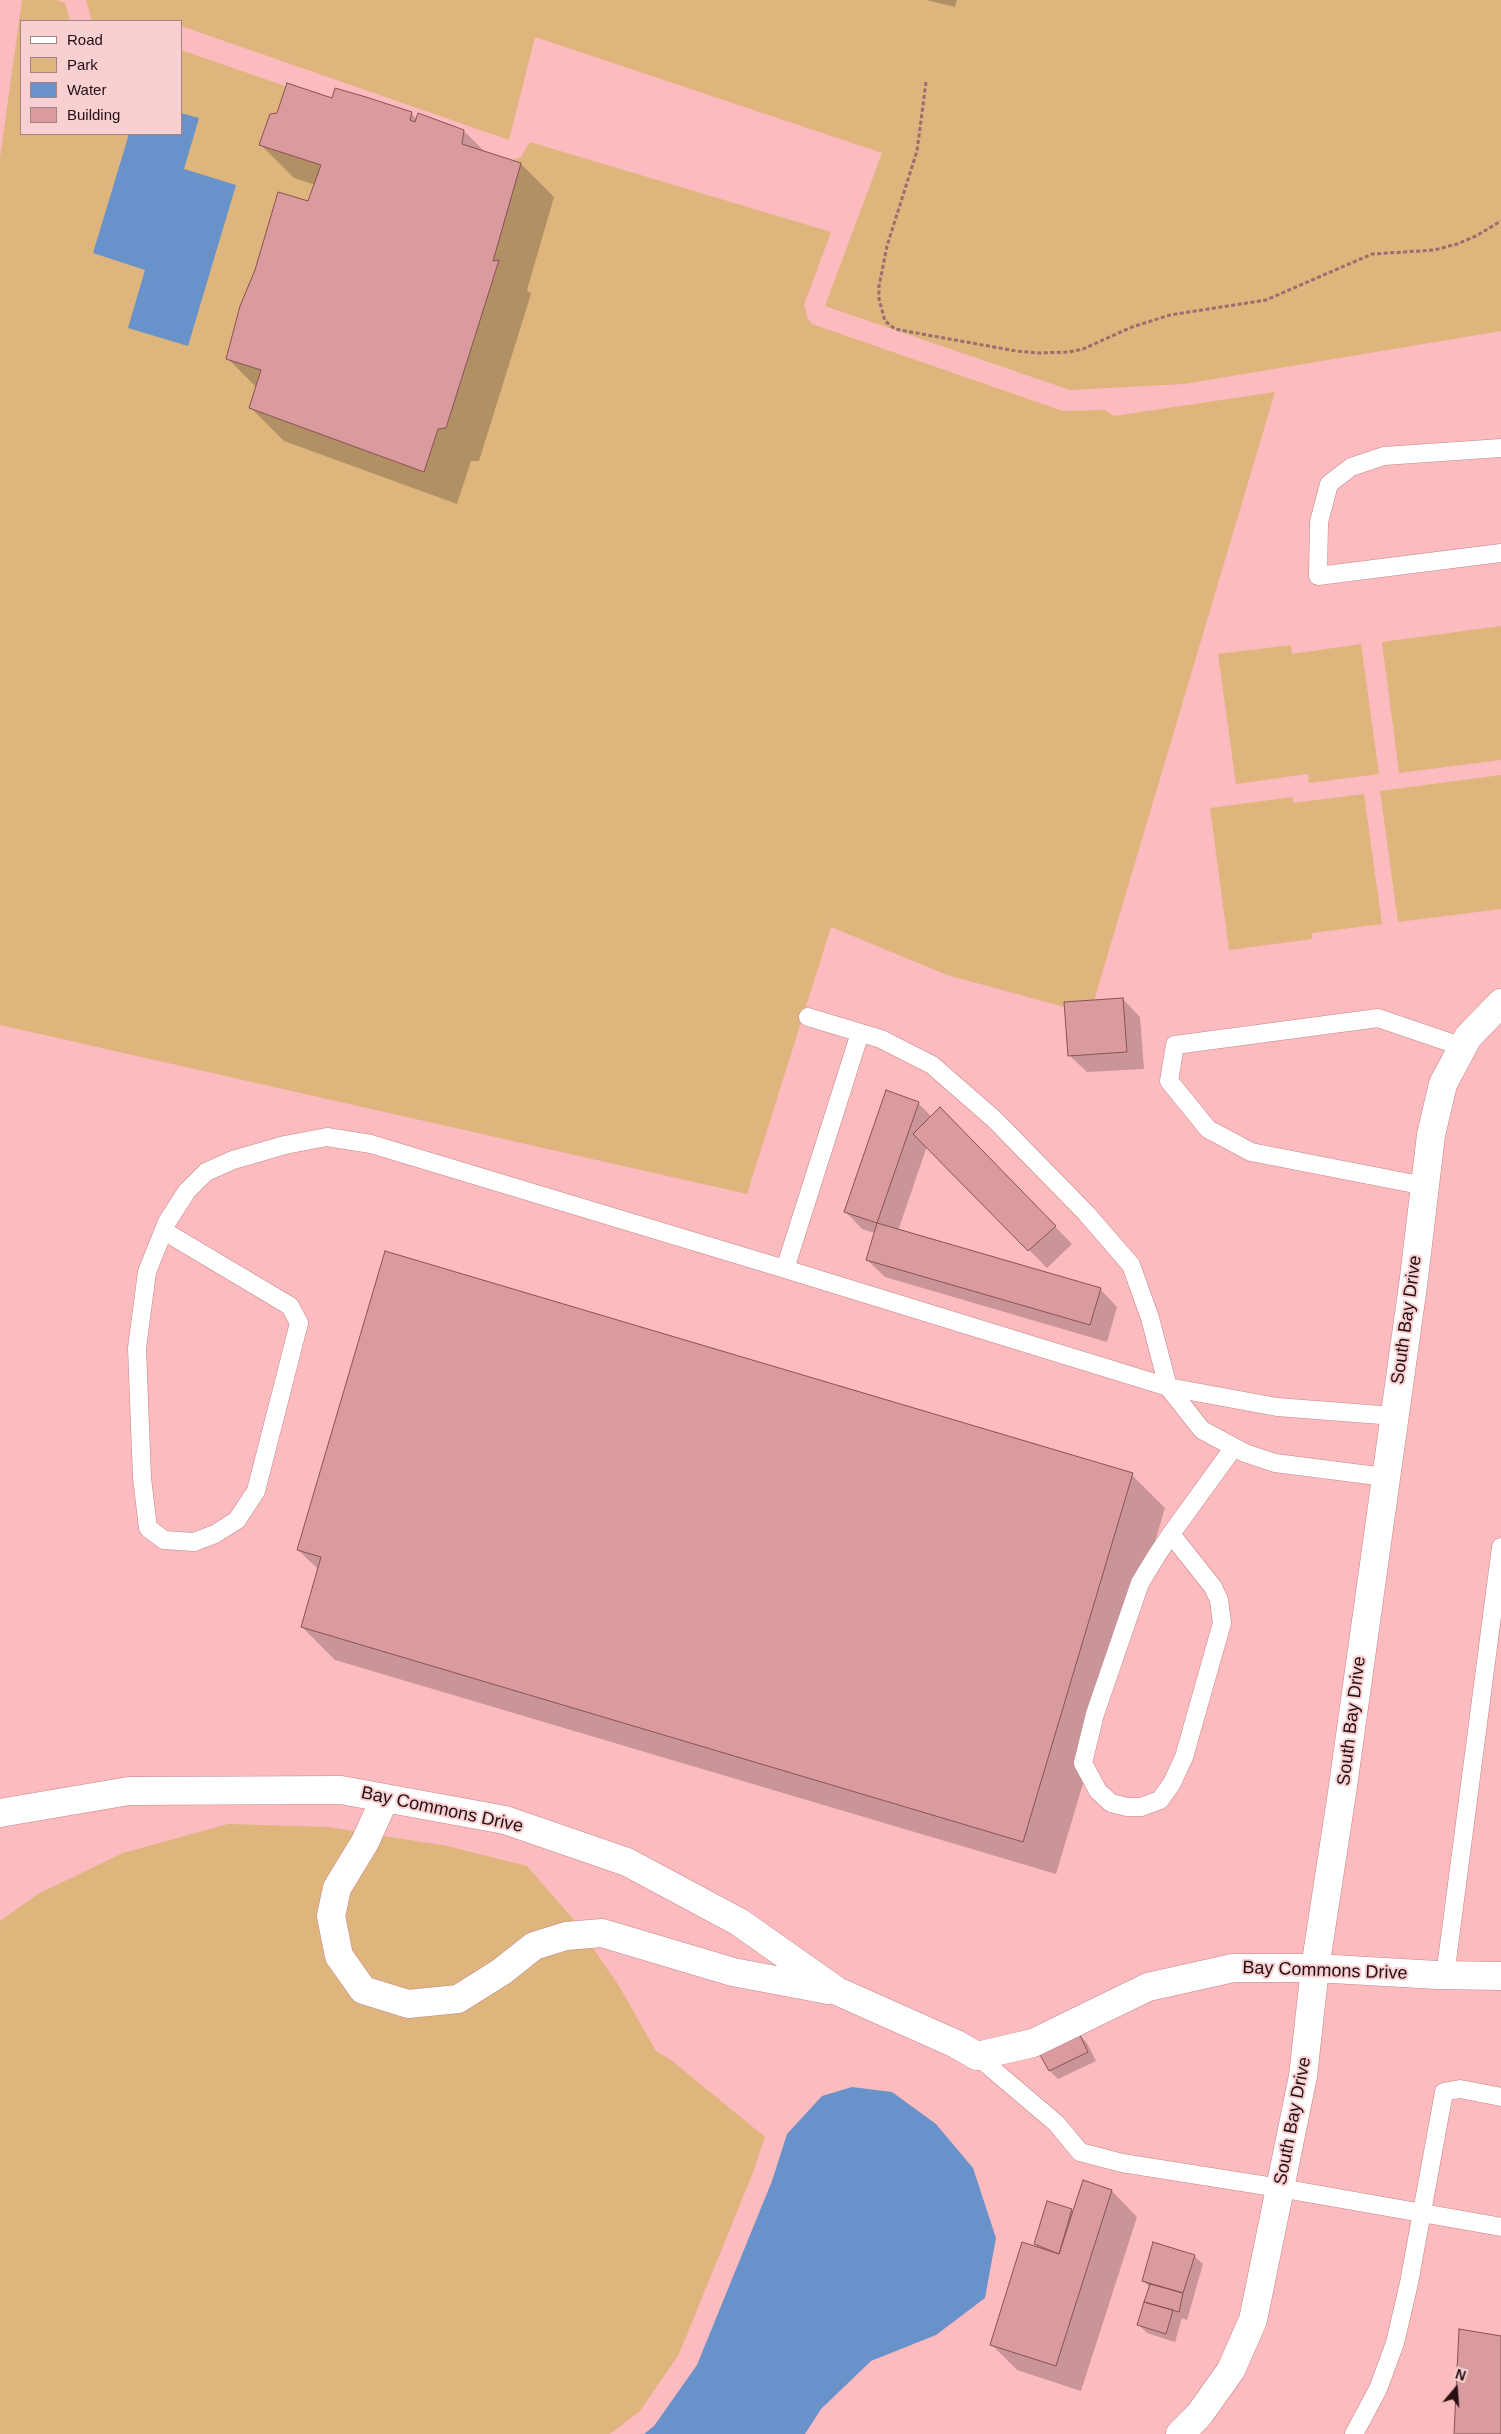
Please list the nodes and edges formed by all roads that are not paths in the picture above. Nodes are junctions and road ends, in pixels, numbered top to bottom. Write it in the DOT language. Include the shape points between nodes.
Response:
graph roads {
  1 [pos="1501,448"];
  2 [pos="1501,553"];
  3 [pos="1501,1002"];
  4 [pos="808,1017"];
  5 [pos="860,1033"];
  6 [pos="1463,1047"];
  7 [pos="1425,1186"];
  8 [pos="164,1231"];
  9 [pos="785,1269"];
  10 [pos="1168,1387"];
  11 [pos="1394,1416"];
  12 [pos="1234,1446"];
  13 [pos="1385,1477"];
  14 [pos="1171,1534"];
  15 [pos="1501,1547"];
  16 [pos="385,1798"];
  17 [pos="0,1813"];
  18 [pos="1315,1968"];
  19 [pos="1445,1976"];
  20 [pos="1501,1976"];
  21 [pos="837,1991"];
  22 [pos="977,2056"];
  23 [pos="1501,2097"];
  24 [pos="1280,2188"];
  25 [pos="1422,2212"];
  26 [pos="1501,2227"];
  27 [pos="1180,2434"];
  28 [pos="1354,2434"];
  1 -- 2 [label="lane" via="1384,456 1351,467 1329,484 1319,522 1318,576"];
  3 -- 6 [label="street, South Bay Drive" via="1468,1037"];
  4 -- 5 [label="lane"];
  5 -- 9 [label="lane"];
  5 -- 10 [label="lane" via="881,1038 932,1065 994,1119 1086,1213 1131,1265 1150,1318"];
  6 -- 7 [label="street, South Bay Drive" via="1443,1084 1431,1135"];
  6 -- 7 [label="lane" via="1378,1018 1174,1045 1169,1081 1208,1128 1251,1152"];
  7 -- 11 [label="street, South Bay Drive"];
  8 -- 8 [label="lane" via="147,1272 137,1348 142,1478 148,1528 164,1540 194,1542 215,1534 236,1520 256,1490 299,1323 290,1306"];
  8 -- 9 [label="lane" via="188,1191 206,1172 233,1160 327,1137 404,1152"];
  9 -- 10 [label="lane"];
  10 -- 11 [label="lane" via="1277,1407"];
  10 -- 12 [label="lane" via="1202,1430"];
  11 -- 13 [label="street, South Bay Drive"];
  12 -- 13 [label="lane" via="1275,1463"];
  12 -- 14 [label="lane"];
  13 -- 18 [label="street, South Bay Drive"];
  14 -- 14 [label="lane" via="1140,1583 1131,1605 1094,1714 1083,1763 1098,1791 1111,1803 1141,1807 1160,1800 1172,1783 1184,1757 1222,1623 1219,1600 1213,1587"];
  15 -- 19 [label="lane"];
  16 -- 17 [label="street, Bay Commons Drive" via="341,1790 129,1791"];
  16 -- 21 [label="street, Bay Commons Drive" via="504,1820 627,1862 739,1922"];
  16 -- 21 [label="street" via="337,1888 331,1916 339,1956 363,1990 408,2004 458,1999 534,1946 566,1936 602,1933 733,1972"];
  18 -- 19 [label="street, Bay Commons Drive"];
  18 -- 22 [label="street, Bay Commons Drive" via="1233,1968 1148,1987 1033,2043"];
  18 -- 24 [label="street, South Bay Drive" via="1303,2076"];
  19 -- 20 [label="street, Bay Commons Drive"];
  21 -- 22 [label="street, Bay Commons Drive"];
  22 -- 24 [label="lane" via="1057,2124 1080,2152 1122,2163"];
  23 -- 25 [label="lane" via="1460,2089 1444,2092"];
  24 -- 25 [label="lane"];
  24 -- 27 [label="street, South Bay Drive" via="1253,2320 1231,2370 1199,2415"];
  25 -- 26 [label="lane"];
  25 -- 28 [label="lane" via="1395,2343 1378,2389"];
}
